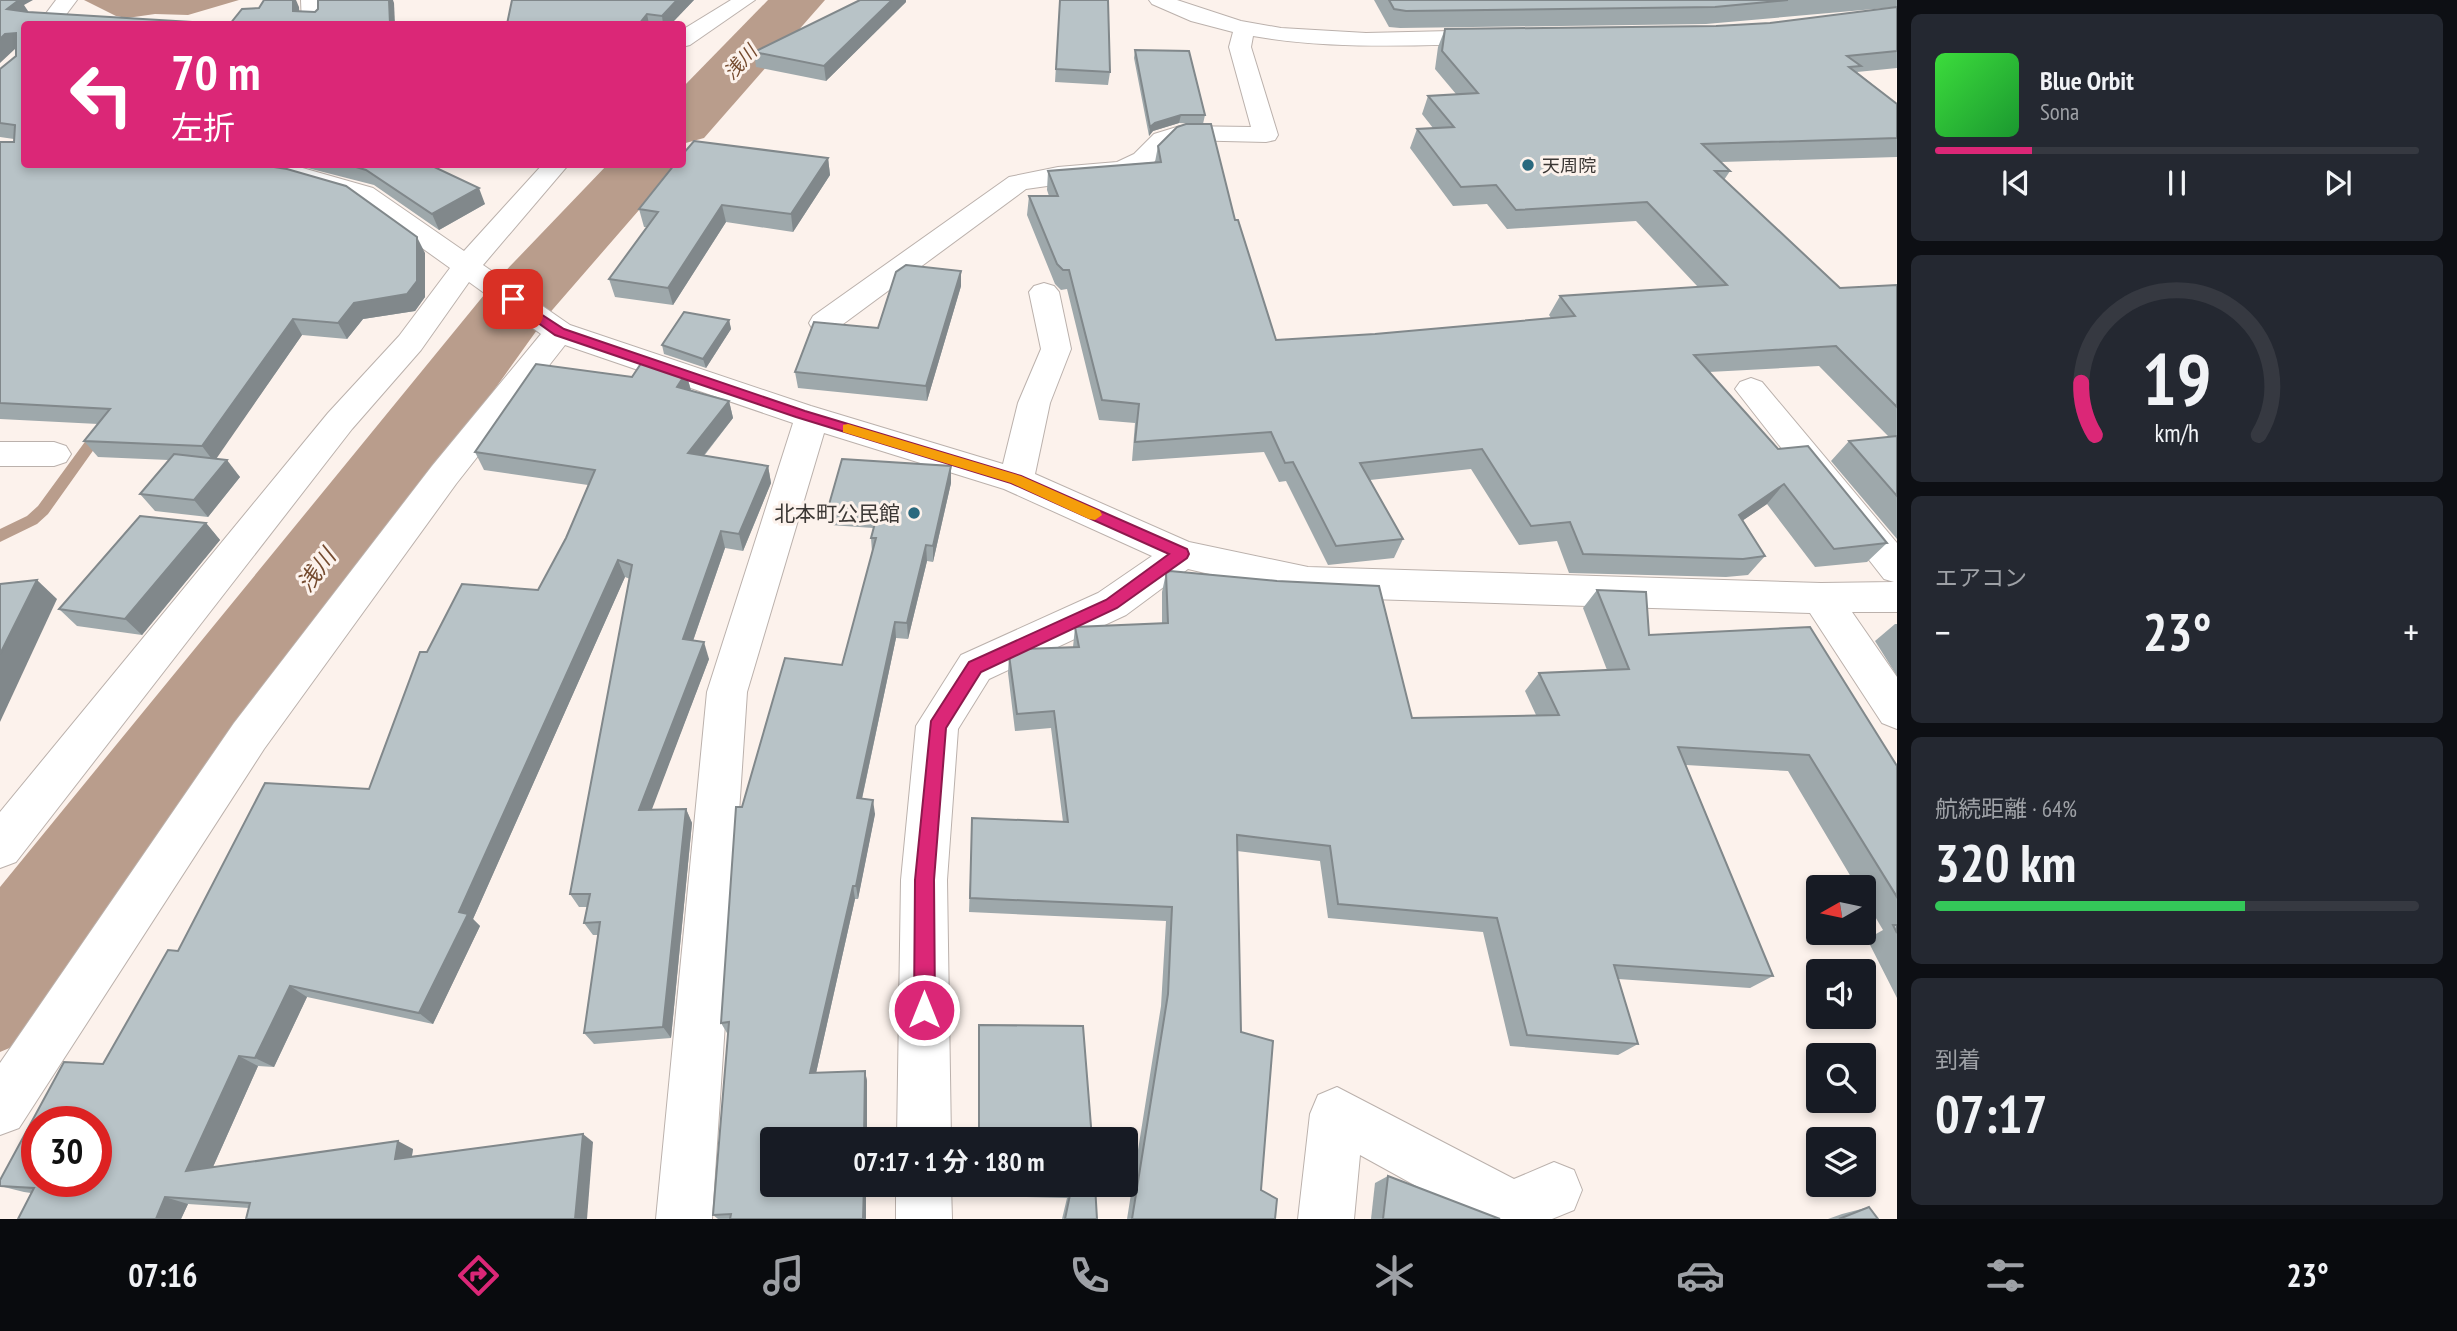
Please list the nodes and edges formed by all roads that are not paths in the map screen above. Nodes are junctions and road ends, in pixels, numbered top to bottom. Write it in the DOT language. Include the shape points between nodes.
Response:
graph roads {
  1 [pos="67,0"];
  2 [pos="312,0"];
  3 [pos="745,0"];
  4 [pos="1159,0"];
  5 [pos="50,21"];
  6 [pos="312,21"];
  7 [pos="1244,30"];
  8 [pos="1510,36"];
  9 [pos="686,37"];
  10 [pos="275,168"];
  11 [pos="554,168"];
  12 [pos="303,170"];
  13 [pos="472,271"];
  14 [pos="1044,292"];
  15 [pos="824,323"];
  16 [pos="554,328"];
  17 [pos="1751,388"];
  18 [pos="812,417"];
  19 [pos="0,454"];
  20 [pos="54,454"];
  21 [pos="1016,480"];
  22 [pos="1182,554"];
  23 [pos="1897,569"];
  24 [pos="1897,597"];
  25 [pos="1821,598"];
  26 [pos="1897,711"];
  27 [pos="0,847"];
  28 [pos="0,1109"];
  29 [pos="924,1127"];
  30 [pos="1553,1190"];
  31 [pos="924,1197"];
  32 [pos="684,1219"];
  33 [pos="924,1219"];
  34 [pos="1326,1219"];
  1 -- 5 [label="street"];
  2 -- 6 [label="street"];
  3 -- 9 [label="street"];
  4 -- 7 [label="street"];
  7 -- 8 [label="street" via="1314,39"];
  7 -- 15 [label="street" via="1240,47 1266,135 1180,133 1163,139 1143,159 1123,169 1018,183"];
  10 -- 12 [label="street"];
  11 -- 13 [label="street"];
  12 -- 13 [label="street" via="364,194"];
  13 -- 16 [label="street"];
  13 -- 27 [label="street" via="340,421"];
  14 -- 21 [label="street" via="1056,349 1034,403"];
  16 -- 18 [label="street"];
  16 -- 28 [label="street" via="249,736"];
  17 -- 23 [label="street"];
  18 -- 21 [label="street"];
  18 -- 32 [label="street" via="727,692"];
  19 -- 20 [label="street"];
  21 -- 22 [label="street"];
  22 -- 25 [label="street" via="1308,582"];
  22 -- 29 [label="street" via="1112,604 975,667 937,726 924,880"];
  24 -- 25 [label="street"];
  25 -- 26 [label="street"];
  30 -- 34 [label="street" via="1512,1208 1337,1114"];
  31 -- 33 [label="street"];
}
